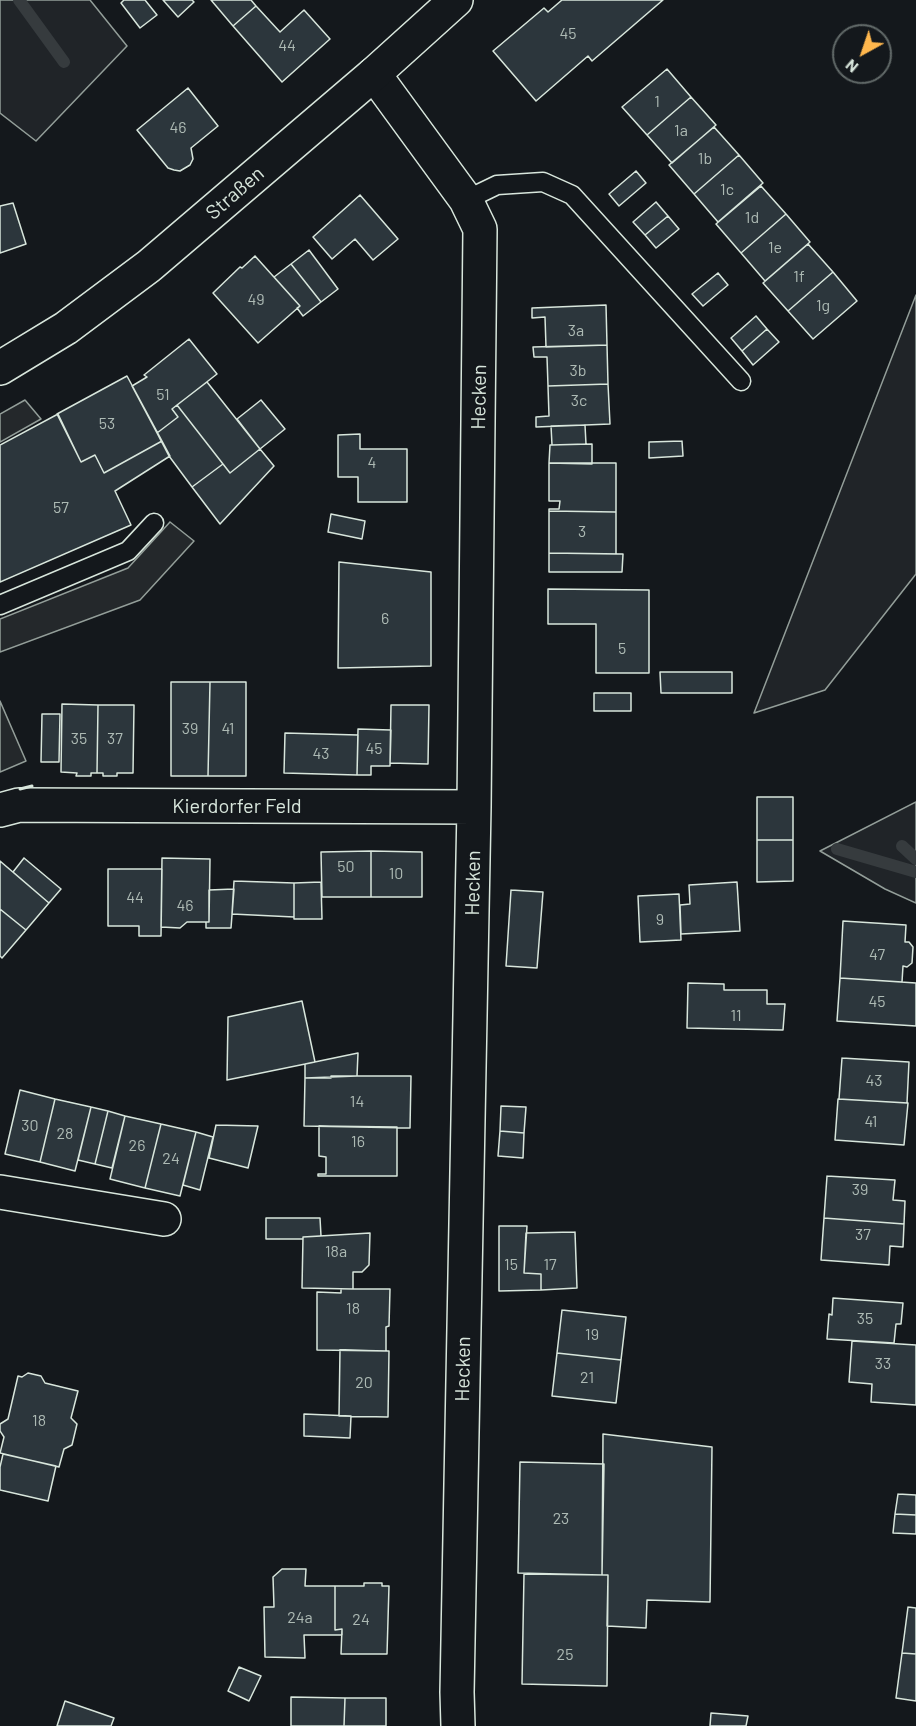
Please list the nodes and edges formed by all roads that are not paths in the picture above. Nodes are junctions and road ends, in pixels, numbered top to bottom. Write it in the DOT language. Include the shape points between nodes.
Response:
graph roads {
  1 [pos="456,0"];
  2 [pos="374,74"];
  3 [pos="466,200"];
  4 [pos="0,368"];
  5 [pos="741,381"];
  6 [pos="154,523"];
  7 [pos="0,605"];
  8 [pos="474,807"];
  9 [pos="0,810"];
  10 [pos="0,1192"];
  11 [pos="164,1219"];
  12 [pos="458,1726"];
  1 -- 2 [label="street, Straßen"];
  2 -- 3 [label="street, Hecken"];
  2 -- 4 [label="street, Straßen" via="149,266 66,328"];
  3 -- 5 [label="lane" via="497,185 543,182 572,195"];
  3 -- 8 [label="street, Hecken" via="480,229"];
  6 -- 7 [label="lane" via="128,551"];
  8 -- 9 [label="street, Kierdorfer Feld" via="19,805"];
  8 -- 12 [label="street, Hecken"];
  10 -- 11 [label="street"];
}
